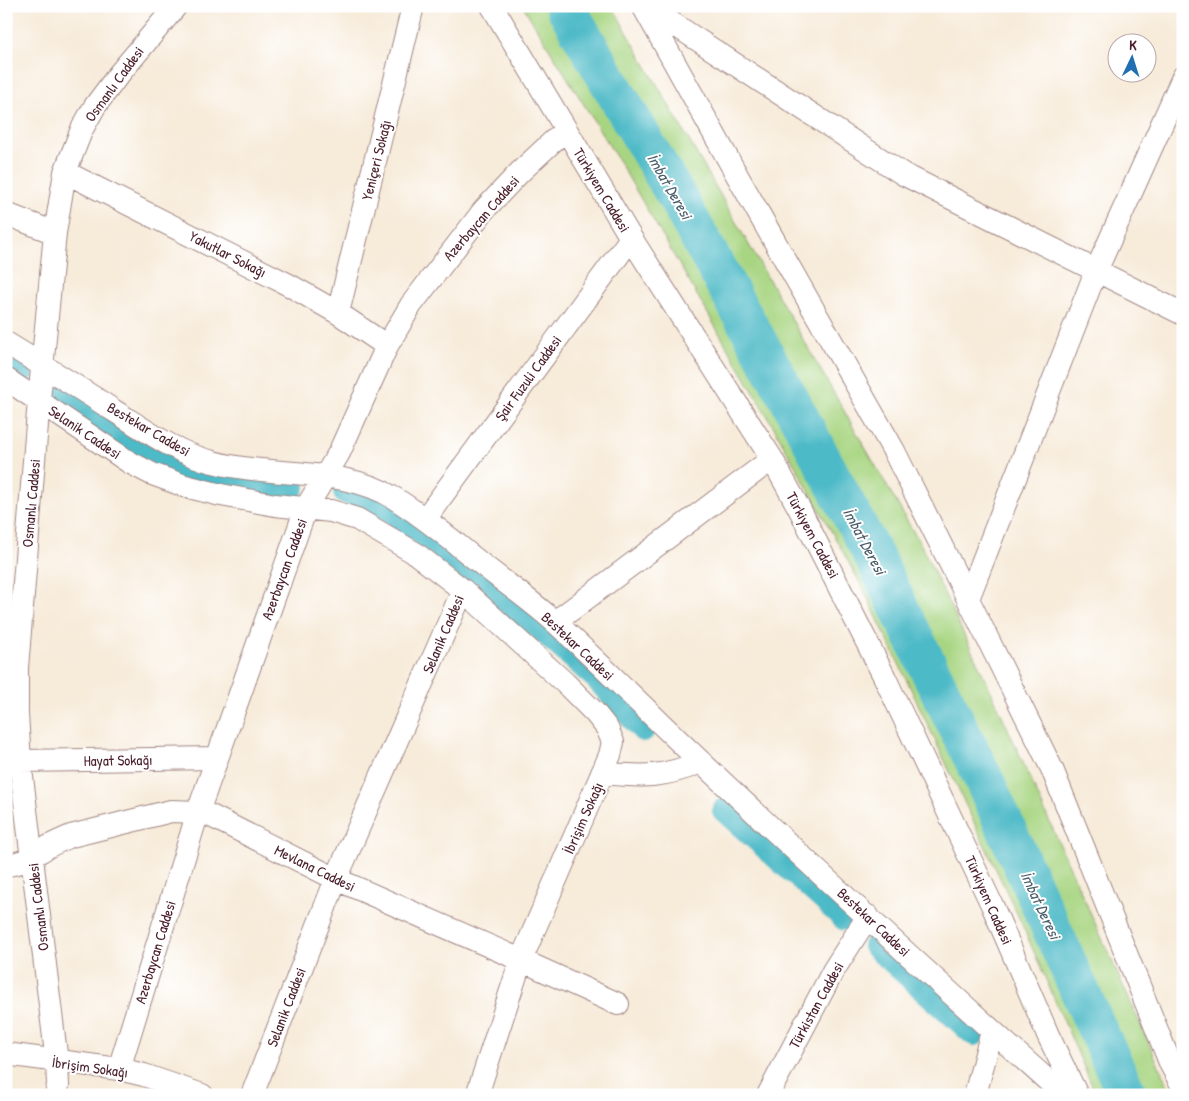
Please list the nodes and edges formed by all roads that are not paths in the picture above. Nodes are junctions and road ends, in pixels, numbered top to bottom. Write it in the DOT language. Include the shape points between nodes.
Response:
graph roads {
  1 [pos="176,6"];
  2 [pos="413,6"];
  3 [pos="492,6"];
  4 [pos="645,6"];
  5 [pos="1183,78"];
  6 [pos="565,130"];
  7 [pos="65,172"];
  8 [pos="6,214"];
  9 [pos="55,233"];
  10 [pos="630,238"];
  11 [pos="1096,271"];
  12 [pos="338,313"];
  13 [pos="1183,314"];
  14 [pos="6,343"];
  15 [pos="387,346"];
  16 [pos="43,365"];
  17 [pos="6,379"];
  18 [pos="39,400"];
  19 [pos="772,459"];
  20 [pos="325,476"];
  21 [pos="306,508"];
  22 [pos="425,519"];
  23 [pos="463,590"];
  24 [pos="968,599"];
  25 [pos="555,622"];
  26 [pos="12,667"];
  27 [pos="216,758"];
  28 [pos="20,761"];
  29 [pos="701,762"];
  30 [pos="602,773"];
  31 [pos="198,812"];
  32 [pos="32,858"];
  33 [pos="6,865"];
  34 [pos="336,879"];
  35 [pos="868,916"];
  36 [pos="521,960"];
  37 [pos="618,1004"];
  38 [pos="992,1032"];
  39 [pos="6,1054"];
  40 [pos="56,1062"];
  41 [pos="120,1069"];
  42 [pos="1183,1087"];
  43 [pos="56,1095"];
  44 [pos="202,1095"];
  45 [pos="252,1095"];
  46 [pos="477,1095"];
  47 [pos="768,1095"];
  48 [pos="976,1095"];
  49 [pos="1064,1095"];
  50 [pos="1077,1095"];
  1 -- 7 [label="street, Osmanlı Caddesi" via="94,106 78,136"];
  2 -- 12 [label="street, Yeniçeri Sokağı"];
  3 -- 6 [label="street, Türkiyem Caddesi"];
  4 -- 11 [label="street" via="902,174"];
  4 -- 24 [label="street" via="738,178 894,451"];
  5 -- 11 [label="street"];
  6 -- 10 [label="street, Türkiyem Caddesi"];
  6 -- 15 [label="street, Azerbaycan Caddesi" via="484,210 411,305"];
  7 -- 9 [label="street, Osmanlı Caddesi"];
  7 -- 12 [label="street, Yakutlar Sokağı" via="290,285"];
  8 -- 9 [label="street"];
  9 -- 16 [label="street, Osmanlı Caddesi"];
  10 -- 19 [label="street, Türkiyem Caddesi"];
  10 -- 22 [label="street, Şair Fuzuli Caddesi"];
  11 -- 13 [label="street"];
  11 -- 24 [label="street"];
  12 -- 15 [label="street, Yakutlar Sokağı"];
  14 -- 16 [label="street, Bestekar Caddesi"];
  15 -- 20 [label="street, Azerbaycan Caddesi" via="351,429"];
  16 -- 18 [label="street, Osmanlı Caddesi"];
  16 -- 20 [label="street, Bestekar Caddesi" via="159,439 187,453 238,468"];
  17 -- 18 [label="street, Selanik Caddesi"];
  18 -- 21 [label="street, Selanik Caddesi" via="129,462 152,474 221,495"];
  18 -- 26 [label="street, Osmanlı Caddesi"];
  19 -- 25 [label="street"];
  19 -- 50 [label="street, Türkiyem Caddesi" via="884,678 992,905"];
  20 -- 21 [label="street, Azerbaycan Caddesi"];
  20 -- 22 [label="street, Bestekar Caddesi" via="382,490"];
  21 -- 23 [label="street, Selanik Caddesi" via="357,519 415,553"];
  21 -- 27 [label="street, Azerbaycan Caddesi"];
  22 -- 25 [label="street, Bestekar Caddesi"];
  23 -- 30 [label="street, İbrişim Sokağı" via="565,683 607,728 613,742"];
  23 -- 34 [label="street, Selanik Caddesi"];
  24 -- 42 [label="street" via="1052,770 1170,1065"];
  25 -- 29 [label="street, Bestekar Caddesi"];
  26 -- 28 [label="street, Osmanlı Caddesi"];
  27 -- 28 [label="street, Hayat Sokağı"];
  27 -- 31 [label="street, Azerbaycan Caddesi"];
  28 -- 32 [label="street, Osmanlı Caddesi"];
  29 -- 30 [label="street" via="680,771 649,776"];
  29 -- 35 [label="street, Bestekar Caddesi"];
  30 -- 36 [label="street, İbrişim Sokağı"];
  31 -- 32 [label="street, Mevlana Caddesi" via="171,811 71,836"];
  31 -- 34 [label="street, Mevlana Caddesi"];
  31 -- 41 [label="street, Azerbaycan Caddesi"];
  32 -- 33 [label="street, Mevlana Caddesi"];
  32 -- 40 [label="street, Osmanlı Caddesi"];
  34 -- 36 [label="street, Mevlana Caddesi"];
  34 -- 45 [label="street, Selanik Caddesi"];
  35 -- 38 [label="street, Bestekar Caddesi"];
  35 -- 47 [label="street, Türkistan Caddesi" via="834,971"];
  36 -- 37 [label="street, Mevlana Caddesi"];
  36 -- 46 [label="street, İbrişim Sokağı"];
  38 -- 48 [label="street"];
  38 -- 49 [label="street, Bestekar Caddesi"];
  39 -- 40 [label="street, İbrişim Sokağı"];
  40 -- 41 [label="street, İbrişim Sokağı"];
  40 -- 43 [label="street, Osmanlı Caddesi"];
  41 -- 44 [label="street, İbrişim Sokağı"];
}
